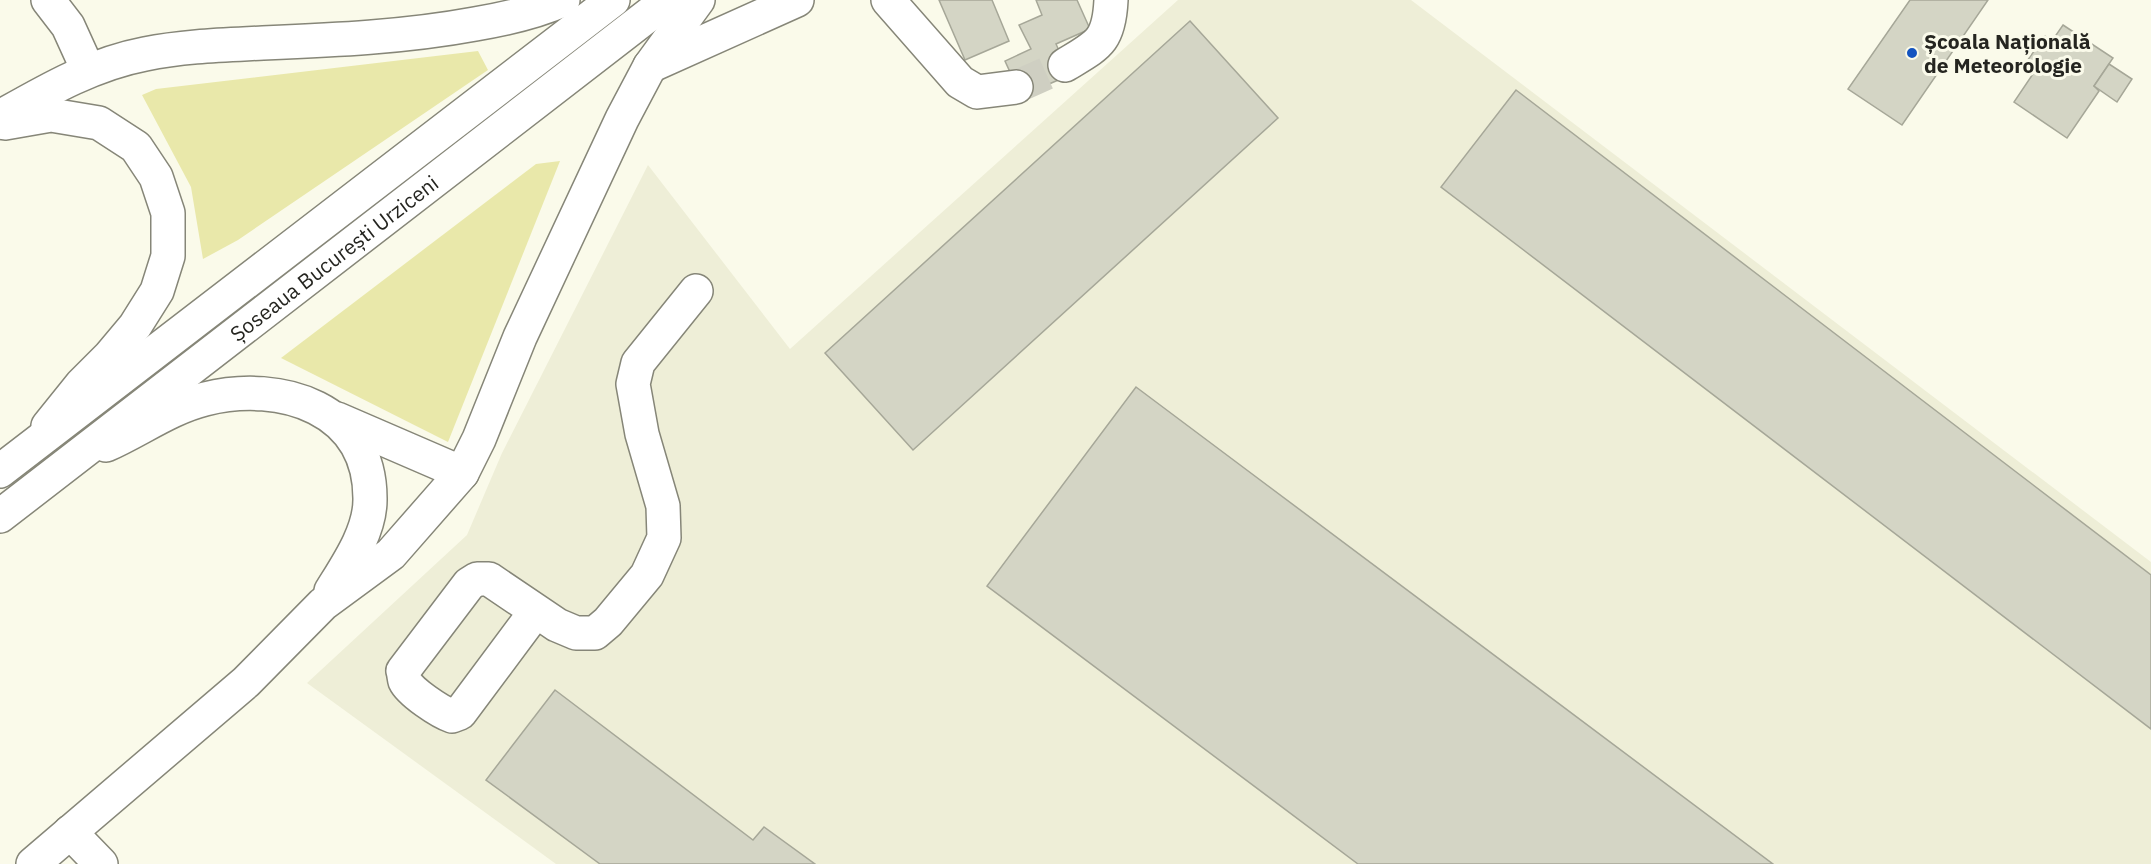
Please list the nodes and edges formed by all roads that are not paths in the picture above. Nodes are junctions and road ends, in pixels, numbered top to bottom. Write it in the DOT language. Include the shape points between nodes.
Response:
graph roads {
  1 [pos="48,0"];
  2 [pos="563,0"];
  3 [pos="613,0"];
  4 [pos="668,0"];
  5 [pos="698,0"];
  6 [pos="797,0"];
  7 [pos="888,0"];
  8 [pos="1111,0"];
  9 [pos="1065,65"];
  10 [pos="650,66"];
  11 [pos="88,70"];
  12 [pos="1016,87"];
  13 [pos="0,117"];
  14 [pos="0,123"];
  15 [pos="696,291"];
  16 [pos="336,418"];
  17 [pos="34,445"];
  18 [pos="74,459"];
  19 [pos="0,471"];
  20 [pos="462,473"];
  21 [pos="0,516"];
  22 [pos="323,604"];
  23 [pos="536,611"];
  24 [pos="70,832"];
  25 [pos="33,864"];
  26 [pos="101,864"];
  1 -- 11 [label="main road" via="68,26"];
  2 -- 11 [label="main road" via="503,19 454,28 199,47 144,54"];
  3 -- 17 [label="main road, Șoseaua București Urziceni"];
  4 -- 18 [label="main road, Șoseaua București Urziceni"];
  5 -- 10 [label="main road"];
  6 -- 10 [label="main road"];
  7 -- 12 [label="main road" via="960,82 977,92"];
  8 -- 9 [label="main road" via="1110,22 1098,45"];
  10 -- 20 [label="main road" via="520,337 480,439"];
  11 -- 13 [label="main road"];
  14 -- 17 [label="main road" via="51,116 99,123 136,147 156,177 168,213 168,256 157,291 135,326"];
  15 -- 23 [label="main road" via="638,363 633,384 642,434 663,506 664,538 647,575 595,633 576,633"];
  16 -- 18 [label="main road" via="300,400 268,393 236,394 174,409"];
  16 -- 20 [label="main road"];
  16 -- 22 [label="main road" via="356,442 367,467 371,502 361,542"];
  17 -- 19 [label="main road, Șoseaua București Urziceni"];
  18 -- 21 [label="main road, Șoseaua București Urziceni"];
  20 -- 22 [label="main road" via="391,554"];
  22 -- 24 [label="main road" via="246,682"];
  24 -- 25 [label="main road"];
  24 -- 26 [label="main road"];
}
